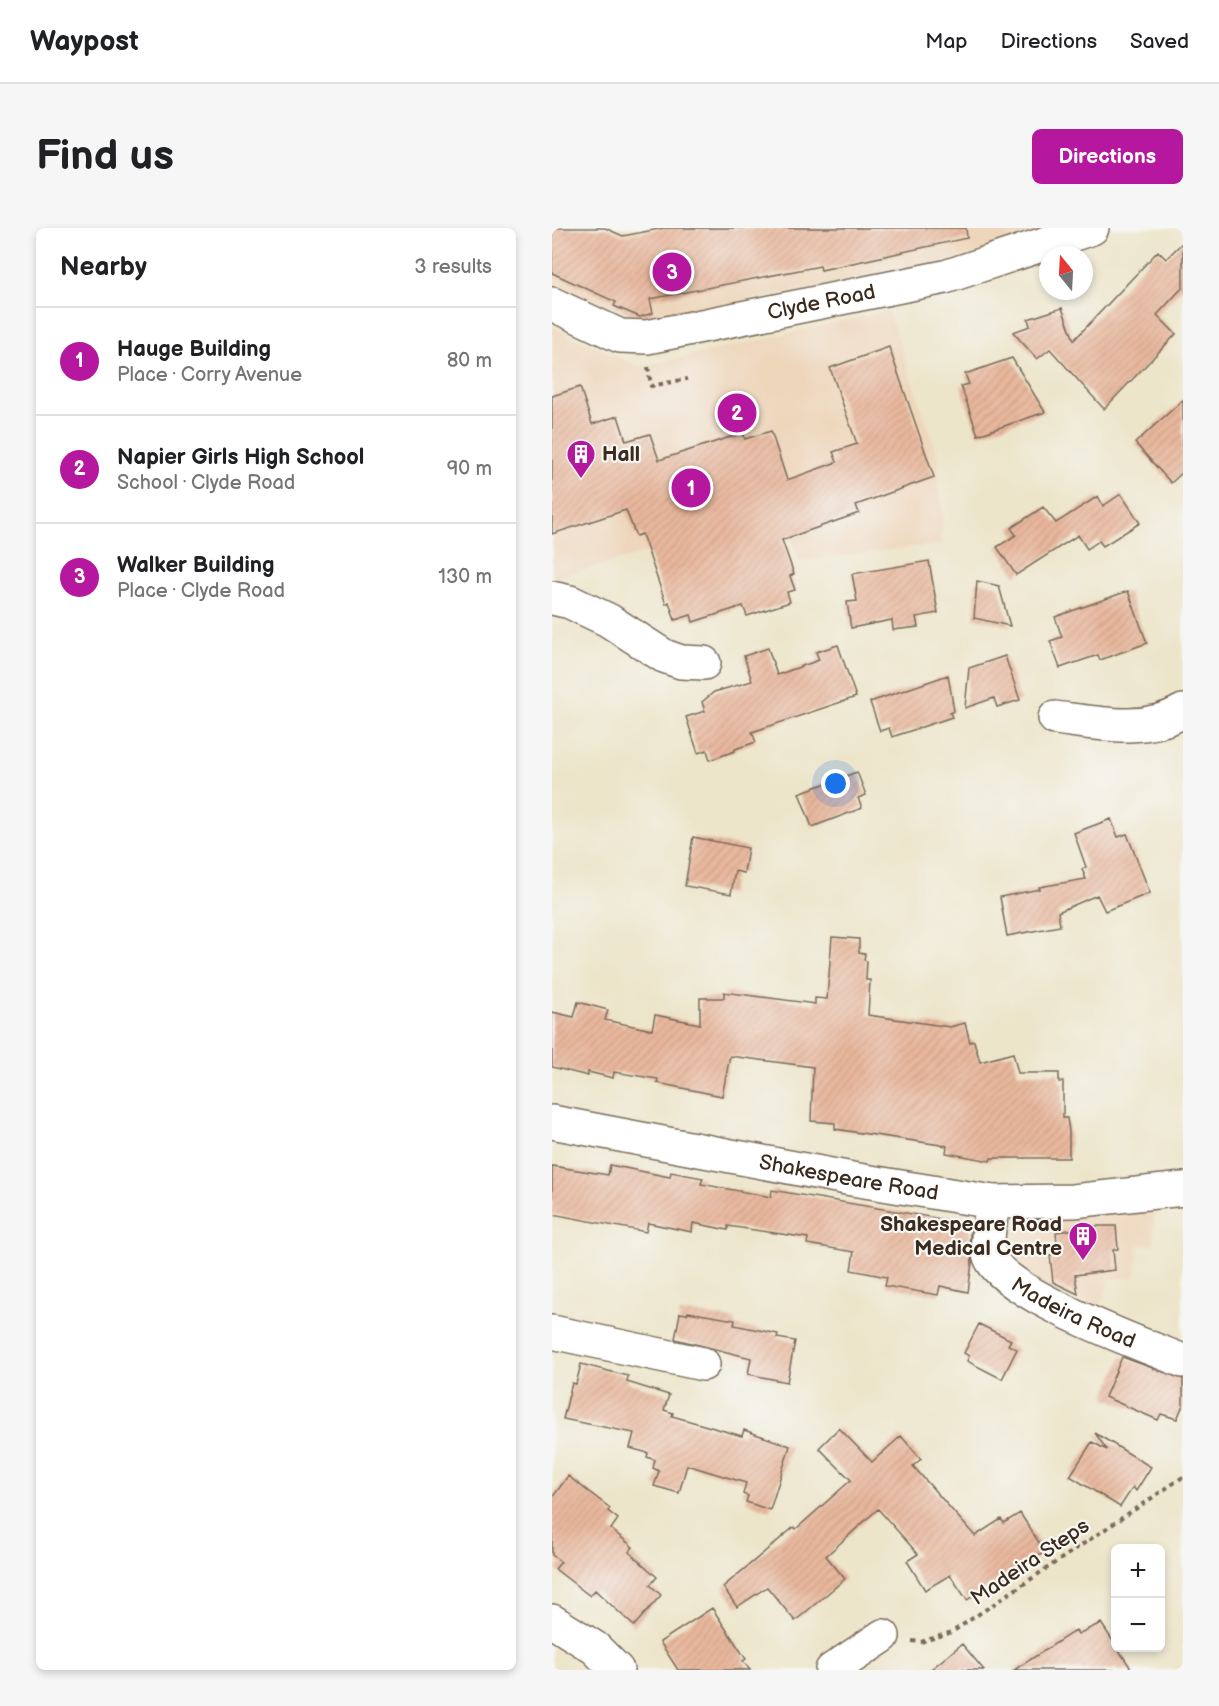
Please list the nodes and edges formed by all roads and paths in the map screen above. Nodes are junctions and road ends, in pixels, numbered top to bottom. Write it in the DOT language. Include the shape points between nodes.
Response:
graph roads {
  1 [pos="1092,228"];
  2 [pos="552,304"];
  3 [pos="687,379"];
  4 [pos="651,386"];
  5 [pos="552,598"];
  6 [pos="704,663"];
  7 [pos="1183,711"];
  8 [pos="1055,718"];
  9 [pos="552,1122"];
  10 [pos="1183,1189"];
  11 [pos="993,1202"];
  12 [pos="552,1332"];
  13 [pos="1183,1361"];
  14 [pos="703,1364"];
  15 [pos="1183,1477"];
  16 [pos="552,1621"];
  17 [pos="883,1636"];
  18 [pos="617,1670"];
  19 [pos="832,1670"];
  1 -- 2 [label="street, Clyde Road" via="945,277 647,337 620,336"];
  3 -- 4 [label="path"];
  5 -- 6 [label="street" via="608,620 664,656"];
  7 -- 8 [label="street" via="1153,722 1128,725"];
  9 -- 11 [label="street, Shakespeare Road"];
  10 -- 11 [label="street, Shakespeare Road" via="1073,1201"];
  11 -- 13 [label="street, Madeira Road" via="989,1247 990,1257 999,1269 1063,1312"];
  12 -- 14 [label="street"];
  15 -- 17 [label="path, Madeira Steps" via="952,1632 921,1642"];
  16 -- 18 [label="street" via="595,1648"];
  17 -- 19 [label="street"];
}
